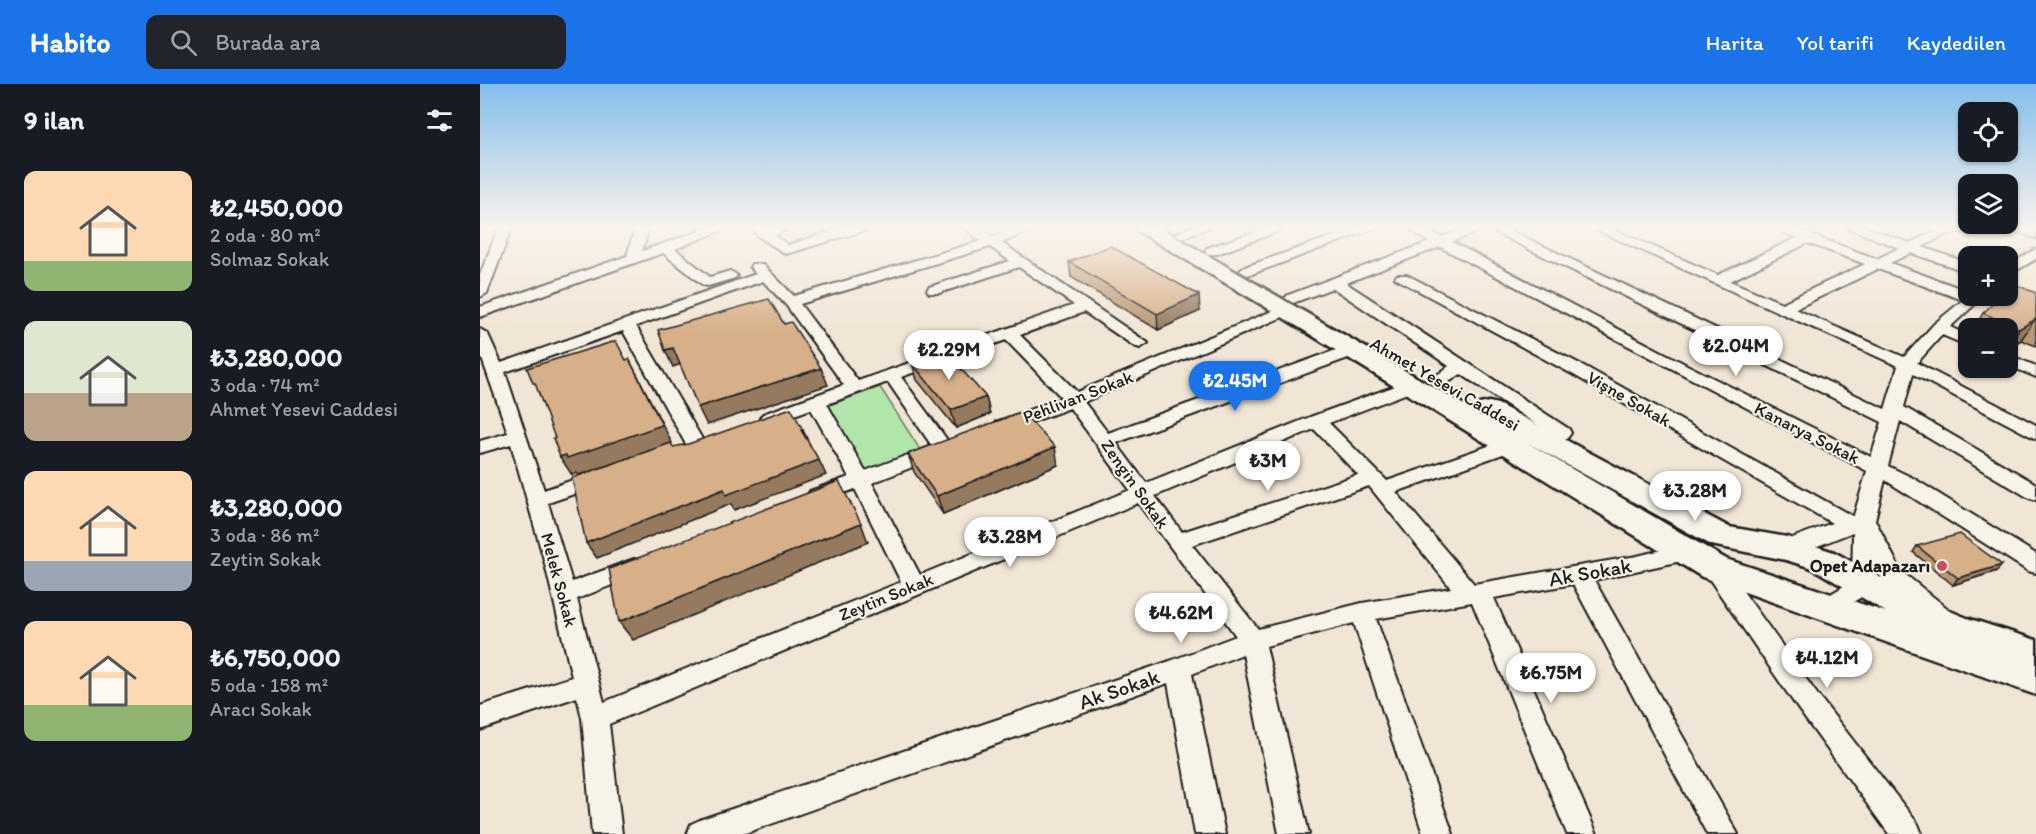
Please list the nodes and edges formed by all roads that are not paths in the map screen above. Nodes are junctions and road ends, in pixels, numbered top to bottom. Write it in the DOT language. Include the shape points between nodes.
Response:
graph roads {
  1 [pos="486,262"];
  2 [pos="627,262"];
  3 [pos="684,262"];
  4 [pos="774,262"];
  5 [pos="927,262"];
  6 [pos="1021,262"];
  7 [pos="1211,262"];
  8 [pos="1233,262"];
  9 [pos="1273,262"];
  10 [pos="1386,262"];
  11 [pos="1476,262"];
  12 [pos="1567,262"];
  13 [pos="1675,262"];
  14 [pos="1757,262"];
  15 [pos="1876,262"];
  16 [pos="1879,263"];
  17 [pos="761,270"];
  18 [pos="2018,270"];
  19 [pos="1247,271"];
  20 [pos="2036,273"];
  21 [pos="1402,278"];
  22 [pos="1718,281"];
  23 [pos="1334,282"];
  24 [pos="714,286"];
  25 [pos="934,290"];
  26 [pos="1958,291"];
  27 [pos="480,293"];
  28 [pos="791,303"];
  29 [pos="1290,304"];
  30 [pos="1086,306"];
  31 [pos="1964,306"];
  32 [pos="1783,309"];
  33 [pos="480,312"];
  34 [pos="627,324"];
  35 [pos="1939,328"];
  36 [pos="480,333"];
  37 [pos="1010,334"];
  38 [pos="1958,337"];
  39 [pos="1140,343"];
  40 [pos="1353,350"];
  41 [pos="2018,363"];
  42 [pos="1907,364"];
  43 [pos="1461,366"];
  44 [pos="496,370"];
  45 [pos="2036,372"];
  46 [pos="892,376"];
  47 [pos="1438,381"];
  48 [pos="1412,385"];
  49 [pos="855,388"];
  50 [pos="1074,400"];
  51 [pos="816,401"];
  52 [pos="1893,414"];
  53 [pos="1317,421"];
  54 [pos="750,425"];
  55 [pos="987,432"];
  56 [pos="2036,433"];
  57 [pos="518,436"];
  58 [pos="717,436"];
  59 [pos="1555,438"];
  60 [pos="965,440"];
  61 [pos="1105,441"];
  62 [pos="1510,445"];
  63 [pos="480,447"];
  64 [pos="943,448"];
  65 [pos="1878,468"];
  66 [pos="616,472"];
  67 [pos="860,479"];
  68 [pos="1377,483"];
  69 [pos="1141,493"];
  70 [pos="2036,493"];
  71 [pos="537,500"];
  72 [pos="794,505"];
  73 [pos="1858,522"];
  74 [pos="1177,542"];
  75 [pos="1787,549"];
  76 [pos="1708,552"];
  77 [pos="651,560"];
  78 [pos="2036,565"];
  79 [pos="1579,574"];
  80 [pos="1863,585"];
  81 [pos="914,586"];
  82 [pos="1474,592"];
  83 [pos="563,595"];
  84 [pos="1829,606"];
  85 [pos="1362,612"];
  86 [pos="1955,628"];
  87 [pos="1252,640"];
  88 [pos="2036,655"];
  89 [pos="1178,669"];
  90 [pos="2036,679"];
  91 [pos="586,683"];
  92 [pos="480,718"];
  93 [pos="595,718"];
  94 [pos="607,834"];
  95 [pos="702,834"];
  96 [pos="1209,834"];
  97 [pos="1294,834"];
  98 [pos="1438,834"];
  99 [pos="1582,834"];
  100 [pos="1723,834"];
  101 [pos="1907,834"];
  1 -- 27 [label="street"];
  2 -- 33 [label="street"];
  3 -- 24 [label="street"];
  4 -- 17 [label="street"];
  5 -- 28 [label="street"];
  6 -- 25 [label="street"];
  6 -- 30 [label="street"];
  7 -- 29 [label="main road, Ahmet Yesevi Caddesi"];
  8 -- 19 [label="main road, Ahmet Yesevi Caddesi"];
  9 -- 19 [label="street"];
  10 -- 23 [label="street, Pehlivan Sokak"];
  11 -- 65 [label="street, Kanarya Sokak"];
  12 -- 52 [label="street"];
  13 -- 22 [label="street"];
  14 -- 22 [label="street"];
  15 -- 16 [label="street"];
  16 -- 26 [label="street"];
  16 -- 32 [label="street"];
  17 -- 24 [label="street"];
  17 -- 28 [label="street"];
  18 -- 20 [label="street"];
  19 -- 29 [label="main road, Ahmet Yesevi Caddesi"];
  21 -- 73 [label="street, Vişne Sokak"];
  22 -- 32 [label="street"];
  23 -- 29 [label="street, Pehlivan Sokak"];
  23 -- 43 [label="street"];
  24 -- 34 [label="street"];
  28 -- 49 [label="street"];
  29 -- 40 [label="main road, Ahmet Yesevi Caddesi"];
  29 -- 47 [label="main road, Ahmet Yesevi Caddesi"];
  29 -- 50 [label="street, Pehlivan Sokak"];
  30 -- 37 [label="street"];
  30 -- 39 [label="street"];
  31 -- 35 [label="street"];
  32 -- 42 [label="street"];
  34 -- 44 [label="street"];
  34 -- 58 [label="street" via="689,446"];
  35 -- 38 [label="street"];
  35 -- 42 [label="street"];
  36 -- 44 [label="street, Melek Sokak"];
  37 -- 46 [label="street"];
  37 -- 50 [label="street, Zengin Sokak"];
  40 -- 48 [label="main road, Ahmet Yesevi Caddesi"];
  40 -- 61 [label="street"];
  41 -- 45 [label="street"];
  42 -- 52 [label="street"];
  42 -- 56 [label="street"];
  43 -- 47 [label="street"];
  43 -- 59 [label="street"];
  44 -- 57 [label="street, Melek Sokak"];
  46 -- 49 [label="street"];
  46 -- 64 [label="street"];
  47 -- 59 [label="main road, Ahmet Yesevi Caddesi"];
  48 -- 53 [label="street, Zeytin Sokak"];
  48 -- 62 [label="main road, Ahmet Yesevi Caddesi"];
  49 -- 51 [label="street"];
  50 -- 55 [label="street, Pehlivan Sokak"];
  50 -- 61 [label="street, Zengin Sokak"];
  51 -- 54 [label="street"];
  51 -- 67 [label="street"];
  52 -- 65 [label="street"];
  52 -- 70 [label="street"];
  53 -- 68 [label="street"];
  53 -- 69 [label="street, Zeytin Sokak"];
  57 -- 63 [label="street"];
  57 -- 71 [label="street, Melek Sokak"];
  59 -- 76 [label="main road, Ahmet Yesevi Caddesi"];
  60 -- 64 [label="street"];
  61 -- 69 [label="street, Zengin Sokak"];
  62 -- 68 [label="street"];
  62 -- 76 [label="main road, Ahmet Yesevi Caddesi"];
  64 -- 67 [label="street"];
  65 -- 73 [label="street"];
  65 -- 78 [label="street, Kanarya Sokak"];
  66 -- 71 [label="street"];
  67 -- 72 [label="street"];
  67 -- 81 [label="street"];
  68 -- 74 [label="street"];
  68 -- 82 [label="street"];
  69 -- 74 [label="street, Zengin Sokak"];
  69 -- 81 [label="street, Zeytin Sokak"];
  71 -- 83 [label="street, Melek Sokak"];
  73 -- 75 [label="street"];
  73 -- 80 [label="street"];
  73 -- 86 [label="street" via="1892,577"];
  74 -- 87 [label="street, Zengin Sokak"];
  75 -- 76 [label="main road"];
  75 -- 80 [label="main road" via="1823,560"];
  76 -- 79 [label="street, Ak Sokak"];
  76 -- 84 [label="main road" via="1750,582"];
  76 -- 101 [label="street" via="1808,702"];
  77 -- 83 [label="street"];
  79 -- 82 [label="street, Ak Sokak"];
  79 -- 100 [label="street"];
  80 -- 84 [label="street"];
  80 -- 86 [label="main road"];
  81 -- 93 [label="street, Zeytin Sokak"];
  82 -- 85 [label="street, Ak Sokak"];
  82 -- 99 [label="street"];
  83 -- 91 [label="street, Melek Sokak"];
  84 -- 90 [label="main road"];
  85 -- 87 [label="street, Ak Sokak"];
  85 -- 98 [label="street"];
  86 -- 88 [label="main road"];
  87 -- 89 [label="street, Ak Sokak"];
  87 -- 97 [label="street"];
  89 -- 95 [label="street, Ak Sokak"];
  89 -- 96 [label="street"];
  91 -- 92 [label="street"];
  91 -- 93 [label="street, Melek Sokak"];
  93 -- 94 [label="street, Melek Sokak"];
}
